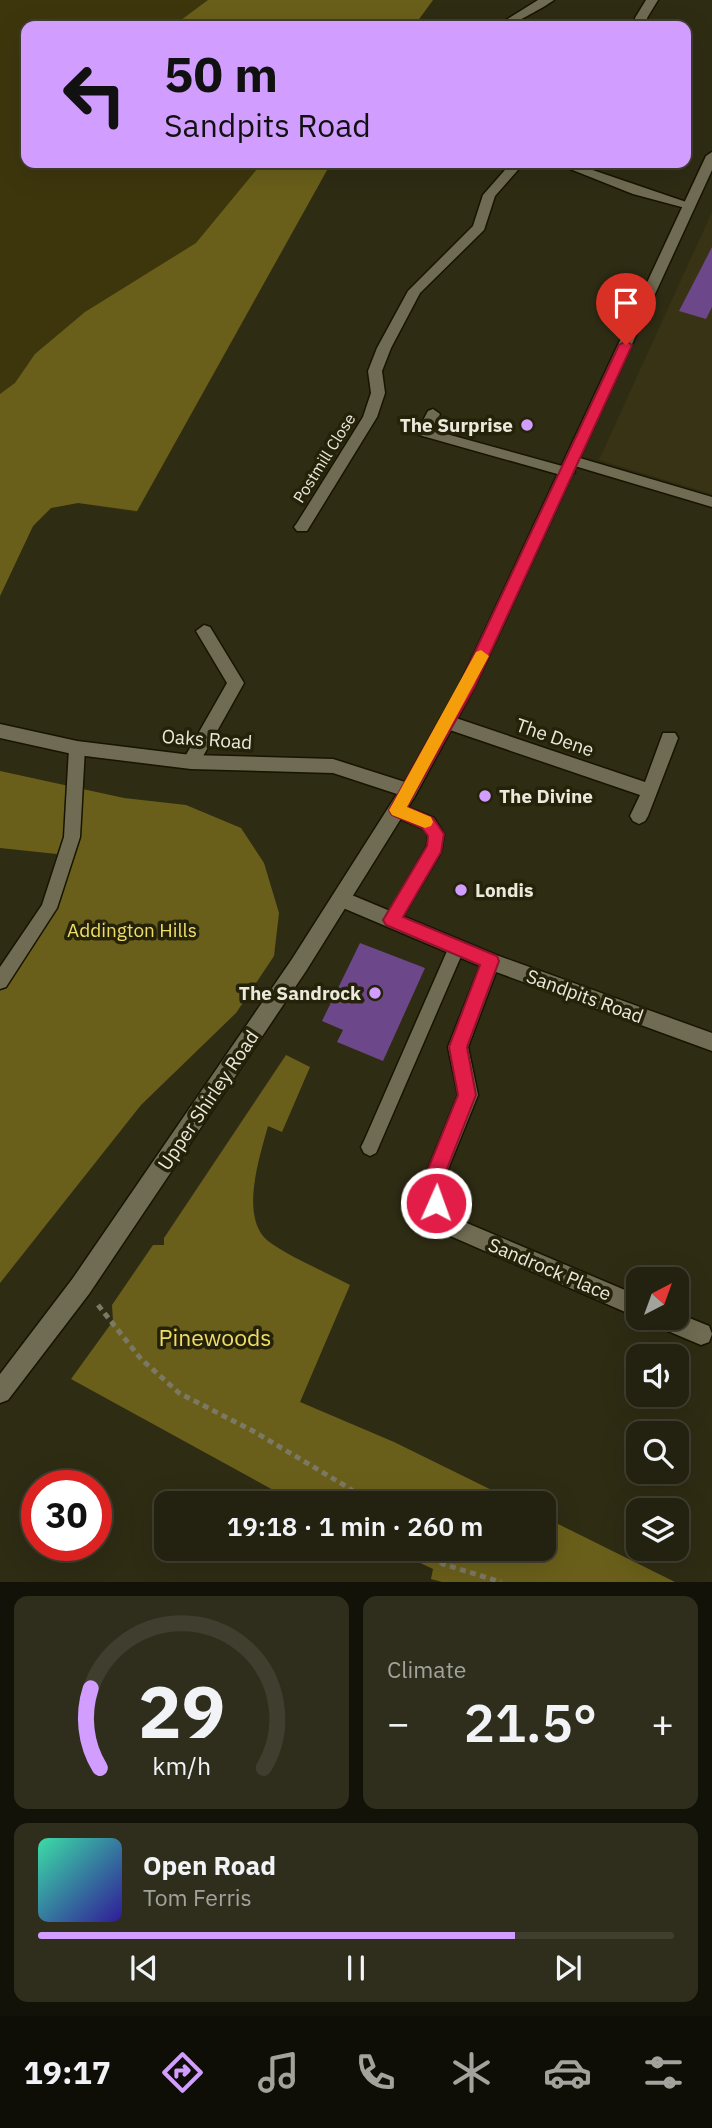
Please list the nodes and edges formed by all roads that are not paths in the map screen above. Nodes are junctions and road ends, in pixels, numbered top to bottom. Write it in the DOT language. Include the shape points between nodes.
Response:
graph roads {
  1 [pos="548,0"];
  2 [pos="652,0"];
  3 [pos="511,21"];
  4 [pos="641,21"];
  5 [pos="712,156"];
  6 [pos="513,168"];
  7 [pos="575,168"];
  8 [pos="688,205"];
  9 [pos="433,414"];
  10 [pos="571,466"];
  11 [pos="712,502"];
  12 [pos="302,527"];
  13 [pos="204,631"];
  14 [pos="447,722"];
  15 [pos="0,731"];
  16 [pos="669,738"];
  17 [pos="76,748"];
  18 [pos="191,762"];
  19 [pos="650,791"];
  20 [pos="409,792"];
  21 [pos="397,810"];
  22 [pos="639,816"];
  23 [pos="342,899"];
  24 [pos="392,920"];
  25 [pos="457,947"];
  26 [pos="491,961"];
  27 [pos="0,981"];
  28 [pos="712,1042"];
  29 [pos="370,1147"];
  30 [pos="626,1301"];
  31 [pos="690,1329"];
  32 [pos="701,1334"];
  33 [pos="0,1392"];
  1 -- 3 [label="street"];
  2 -- 4 [label="street"];
  5 -- 8 [label="street, Upper Shirley Road"];
  6 -- 12 [label="street, Postmill Close" via="489,195 479,227 415,291 375,370 378,393 370,417"];
  7 -- 8 [label="street"];
  8 -- 10 [label="street, Upper Shirley Road"];
  9 -- 10 [label="lane" via="424,432"];
  10 -- 11 [label="lane"];
  10 -- 14 [label="street, Upper Shirley Road"];
  13 -- 18 [label="street" via="236,682"];
  14 -- 19 [label="street, The Dene"];
  14 -- 20 [label="street, Upper Shirley Road"];
  15 -- 17 [label="street, Oaks Road"];
  16 -- 19 [label="street"];
  17 -- 18 [label="street, Oaks Road"];
  17 -- 27 [label="lane" via="72,837 49,908"];
  18 -- 20 [label="street, Oaks Road" via="333,766"];
  19 -- 22 [label="street"];
  20 -- 21 [label="street, Upper Shirley Road"];
  21 -- 23 [label="street, Upper Shirley Road"];
  21 -- 24 [label="lane" via="428,823 436,834 435,847"];
  23 -- 24 [label="street, Sandpits Road"];
  23 -- 33 [label="street, Upper Shirley Road" via="82,1286"];
  24 -- 25 [label="street, Sandpits Road"];
  25 -- 26 [label="street, Sandpits Road"];
  25 -- 29 [label="lane"];
  26 -- 28 [label="street, Sandpits Road"];
  26 -- 30 [label="street, Sandrock Place" via="458,1047 467,1095 433,1179 436,1203 455,1228"];
  31 -- 32 [label="street"];
}
